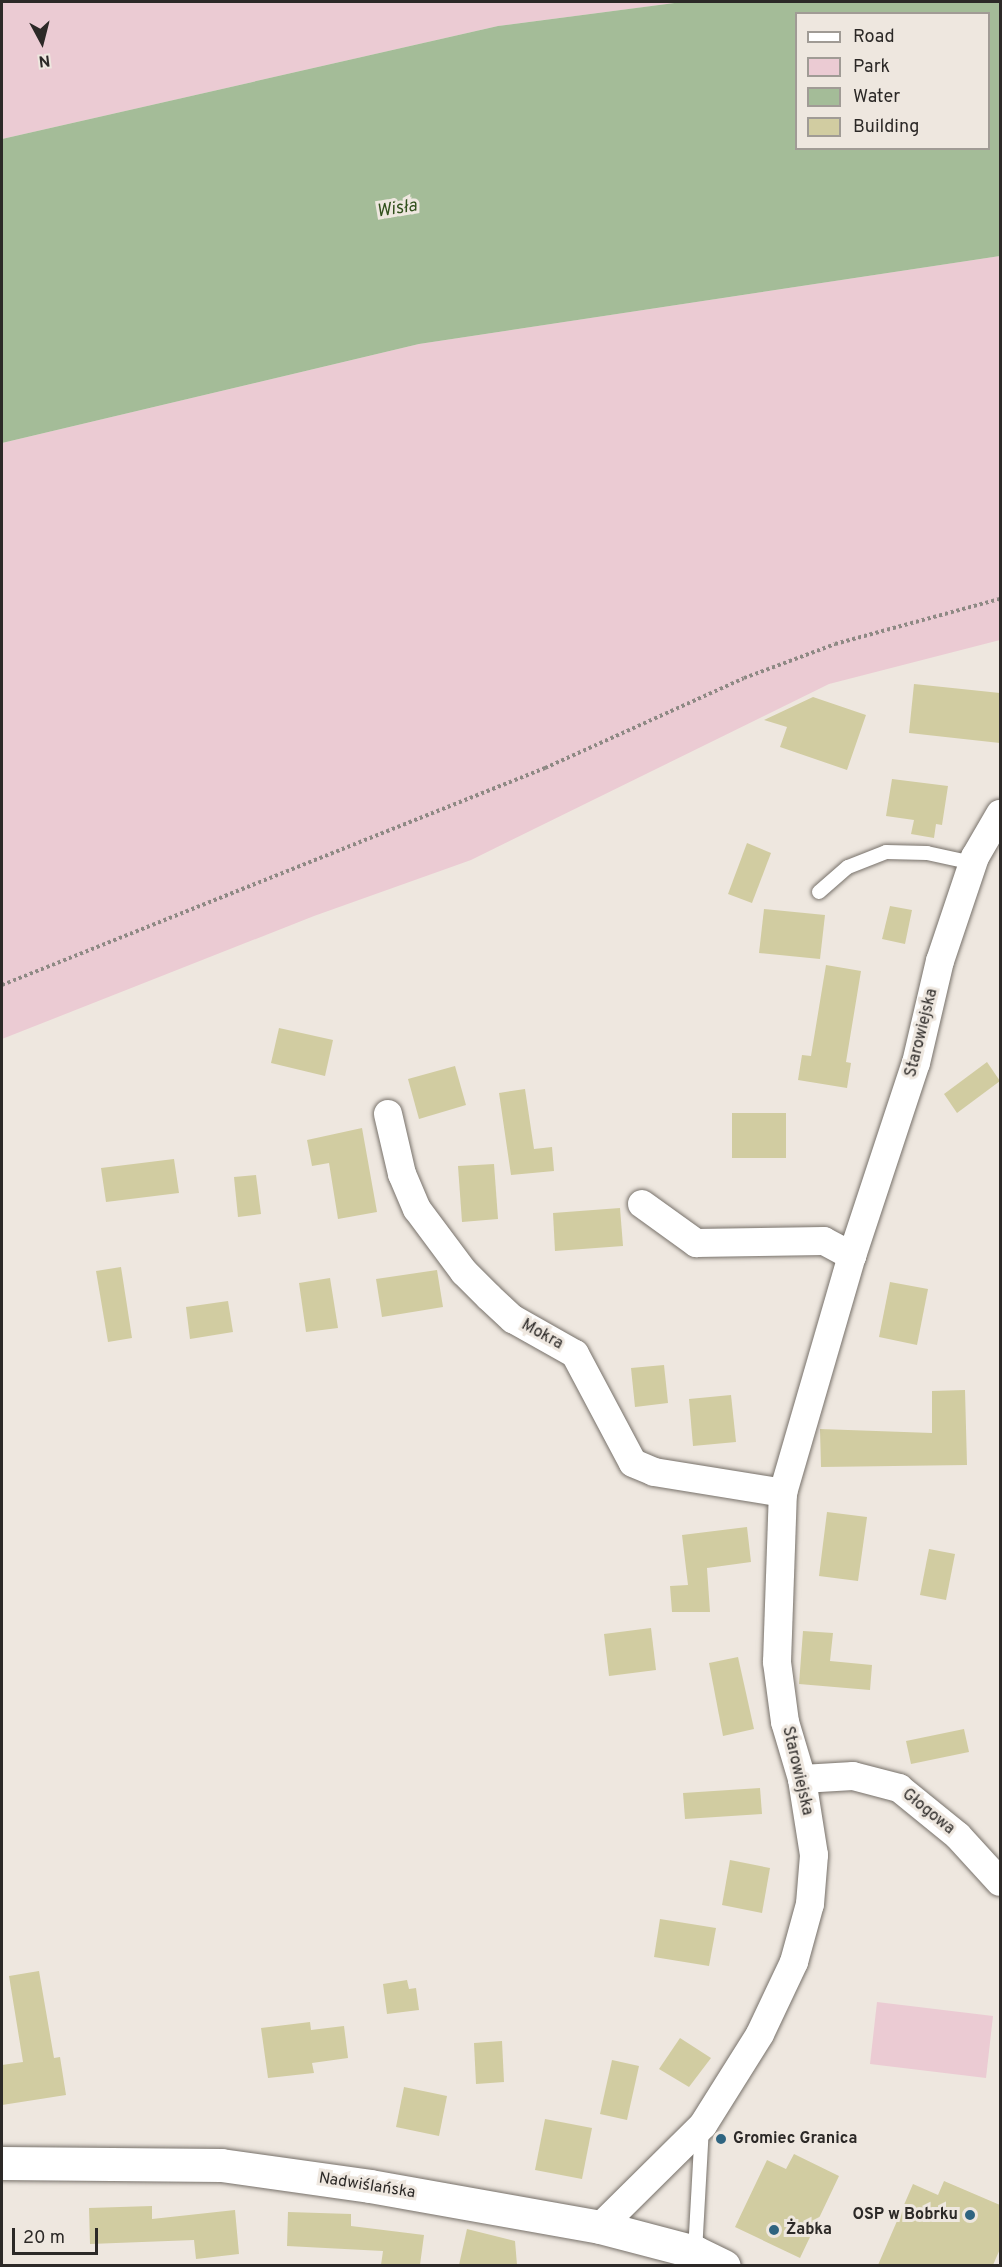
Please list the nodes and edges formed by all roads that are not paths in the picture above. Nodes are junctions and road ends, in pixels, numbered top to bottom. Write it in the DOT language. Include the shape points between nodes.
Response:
graph roads {
  1 [pos="1000,814"];
  2 [pos="973,863"];
  3 [pos="819,892"];
  4 [pos="388,1114"];
  5 [pos="642,1204"];
  6 [pos="852,1256"];
  7 [pos="783,1493"];
  8 [pos="802,1779"];
  9 [pos="1000,1882"];
  10 [pos="703,2125"];
  11 [pos="2,2163"];
  12 [pos="600,2227"];
  13 [pos="704,2261"];
  1 -- 2 [label="street, Starowiejska"];
  2 -- 3 [label="lane" via="927,852 886,852 848,867"];
  2 -- 6 [label="street, Starowiejska" via="940,961 916,1063"];
  4 -- 7 [label="street, Mokra" via="402,1174 417,1209 464,1272 489,1297 513,1319 575,1354 633,1463 654,1472"];
  5 -- 6 [label="street" via="696,1244 824,1241"];
  6 -- 7 [label="street, Starowiejska"];
  7 -- 8 [label="street, Starowiejska" via="777,1662 785,1722"];
  8 -- 9 [label="street, Głogowa" via="853,1776 899,1788 958,1836"];
  8 -- 10 [label="street, Starowiejska" via="814,1855 810,1904 794,1962 760,2034"];
  10 -- 12 [label="street, Starowiejska"];
  10 -- 13 [label="lane"];
  11 -- 12 [label="street, Nadwiślańska" via="221,2165 370,2186"];
  12 -- 13 [label="street, Nadwiślańska"];
}
